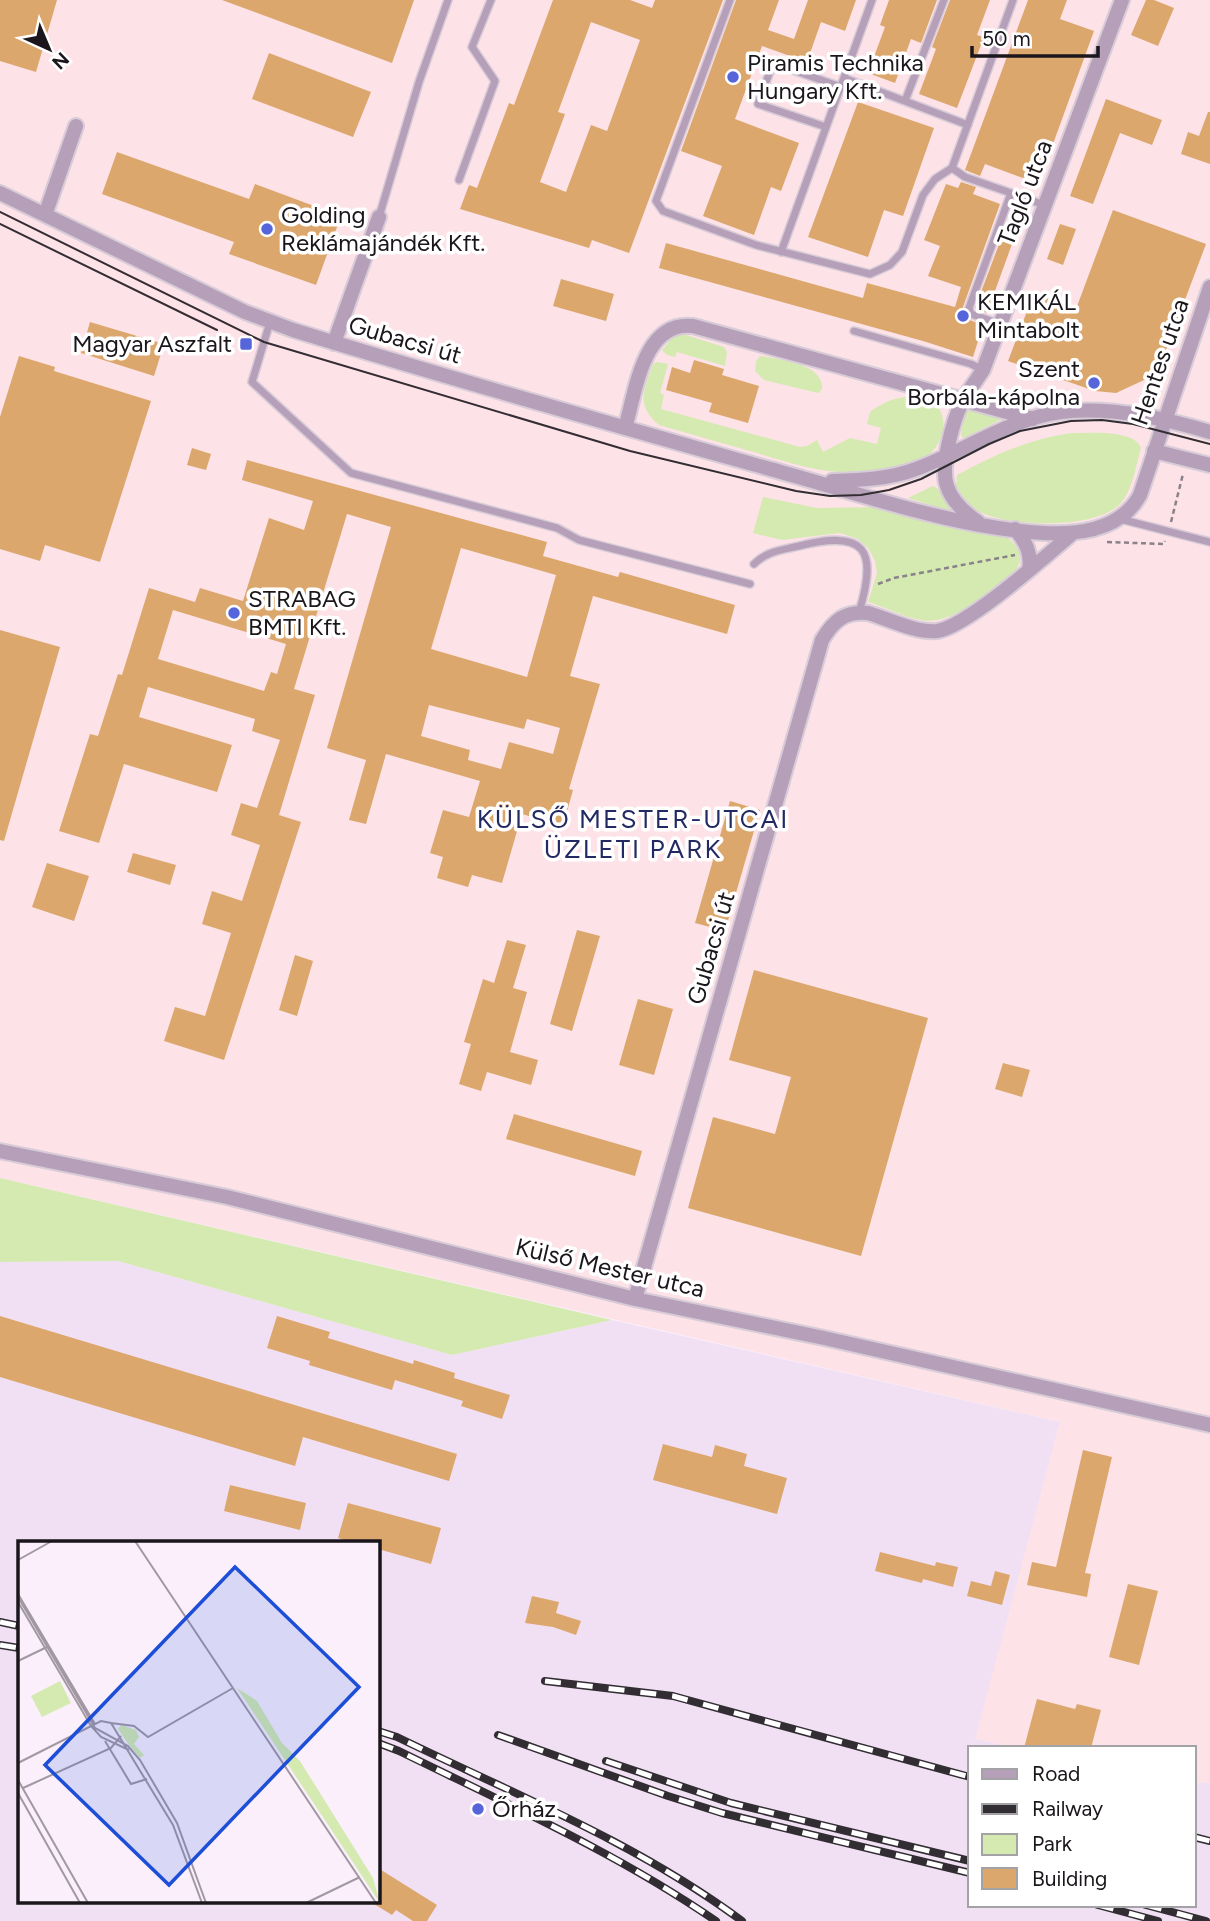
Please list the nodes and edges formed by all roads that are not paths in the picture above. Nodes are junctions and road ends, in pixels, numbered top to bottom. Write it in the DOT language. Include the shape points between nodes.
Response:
graph roads {
  1 [pos="448,0"];
  2 [pos="491,0"];
  3 [pos="730,0"];
  4 [pos="872,0"];
  5 [pos="944,0"];
  6 [pos="1013,0"];
  7 [pos="1117,1"];
  8 [pos="844,78"];
  9 [pos="841,87"];
  10 [pos="905,101"];
  11 [pos="968,125"];
  12 [pos="76,126"];
  13 [pos="826,127"];
  14 [pos="952,167"];
  15 [pos="459,180"];
  16 [pos="1011,193"];
  17 [pos="0,194"];
  18 [pos="1045,205"];
  19 [pos="45,215"];
  20 [pos="379,217"];
  21 [pos="781,252"];
  22 [pos="1210,287"];
  23 [pos="270,322"];
  24 [pos="1000,324"];
  25 [pos="854,331"];
  26 [pos="334,343"];
  27 [pos="983,370"];
  28 [pos="964,399"];
  29 [pos="1034,419"];
  30 [pos="1164,419"];
  31 [pos="625,428"];
  32 [pos="1210,432"];
  33 [pos="1154,451"];
  34 [pos="946,457"];
  35 [pos="1210,465"];
  36 [pos="816,481"];
  37 [pos="1119,519"];
  38 [pos="981,524"];
  39 [pos="1015,530"];
  40 [pos="1073,533"];
  41 [pos="1210,542"];
  42 [pos="754,564"];
  43 [pos="1029,570"];
  44 [pos="750,584"];
  45 [pos="859,612"];
  46 [pos="0,1151"];
  47 [pos="635,1300"];
  48 [pos="1210,1425"];
  1 -- 20 [label="lane"];
  2 -- 15 [label="lane" via="472,47 495,81"];
  3 -- 21 [label="lane" via="656,201 663,211"];
  4 -- 8 [label="lane"];
  5 -- 10 [label="lane"];
  6 -- 11 [label="lane"];
  7 -- 18 [label="street, Tagló utca"];
  8 -- 9 [label="lane"];
  8 -- 10 [label="lane"];
  9 -- 13 [label="lane"];
  9 -- 13 [label="lane" via="773,63 758,104"];
  10 -- 11 [label="lane"];
  11 -- 14 [label="lane"];
  12 -- 19 [label="street"];
  13 -- 21 [label="lane"];
  14 -- 16 [label="lane" via="965,177"];
  14 -- 21 [label="lane" via="923,195 902,252 890,265 870,274"];
  16 -- 18 [label="lane"];
  16 -- 24 [label="lane" via="969,308 971,314"];
  17 -- 19 [label="street, Gubacsi út"];
  18 -- 24 [label="street, Tagló utca"];
  19 -- 23 [label="street, Gubacsi út"];
  20 -- 26 [label="street"];
  22 -- 30 [label="street, Hentes utca"];
  23 -- 26 [label="street, Gubacsi út"];
  23 -- 44 [label="lane" via="252,382 351,472 557,528 579,540"];
  24 -- 27 [label="street, Tagló utca"];
  25 -- 27 [label="lane"];
  26 -- 31 [label="street, Gubacsi út"];
  27 -- 28 [label="street, Tagló utca"];
  28 -- 29 [label="street, Gubacsi út"];
  28 -- 31 [label="street, Gubacsi út" via="680,324 667,329 648,351"];
  28 -- 34 [label="street"];
  29 -- 30 [label="street, Gubacsi út" via="1085,411"];
  29 -- 34 [label="street, Gubacsi út"];
  30 -- 32 [label="street, Gubacsi út"];
  30 -- 33 [label="street, Hentes utca"];
  31 -- 36 [label="street, Gubacsi út"];
  33 -- 35 [label="street"];
  33 -- 37 [label="street" via="1135,505"];
  34 -- 36 [label="street, Gubacsi út" via="883,477"];
  34 -- 38 [label="street" via="945,477 951,495"];
  36 -- 38 [label="street, Gubacsi út" via="932,515"];
  37 -- 40 [label="street, Gubacsi út"];
  37 -- 41 [label="lane"];
  38 -- 39 [label="street, Gubacsi út"];
  39 -- 40 [label="street, Gubacsi út"];
  39 -- 43 [label="street" via="1028,550"];
  40 -- 43 [label="street, Gubacsi út"];
  42 -- 45 [label="lane" via="766,554 819,541 846,541 857,546 869,562"];
  43 -- 45 [label="street, Gubacsi út" via="950,628 921,630"];
  45 -- 47 [label="street, Gubacsi út" via="838,618 822,640"];
  46 -- 47 [label="street, Külső Mester utca" via="227,1197"];
  47 -- 48 [label="street, Külső Mester utca"];
}
